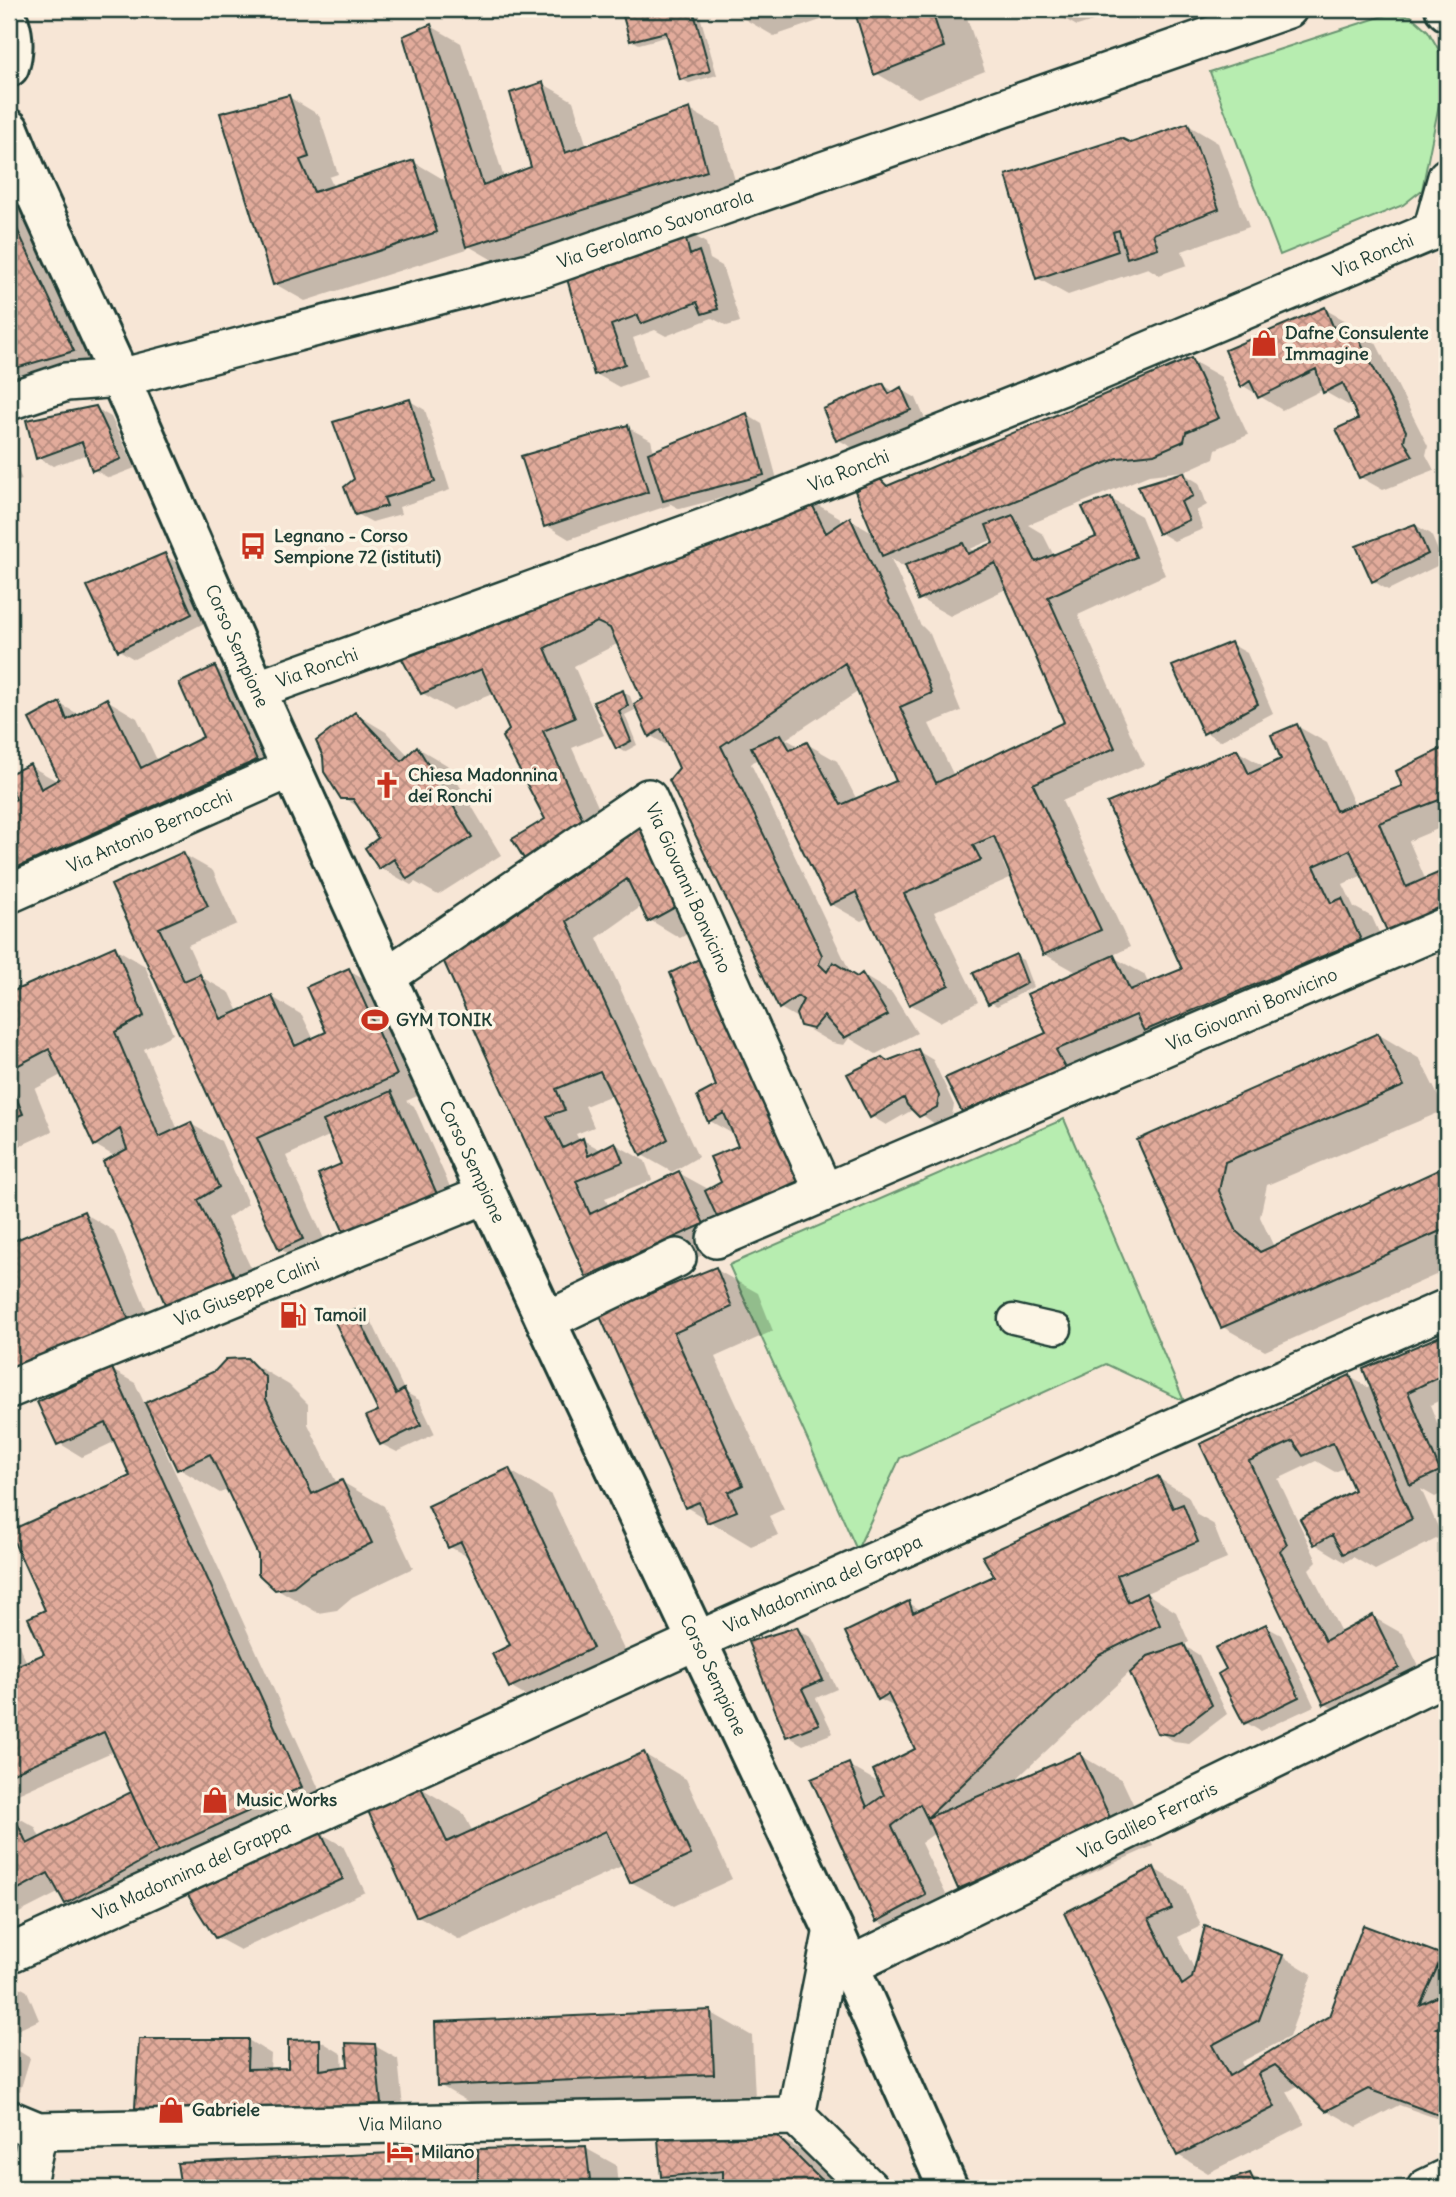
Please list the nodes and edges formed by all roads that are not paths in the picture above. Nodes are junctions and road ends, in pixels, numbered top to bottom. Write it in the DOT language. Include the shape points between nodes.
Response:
graph roads {
  1 [pos="1288,9"];
  2 [pos="9,23"];
  3 [pos="9,66"];
  4 [pos="9,129"];
  5 [pos="1447,177"];
  6 [pos="1440,234"];
  7 [pos="120,378"];
  8 [pos="9,401"];
  9 [pos="256,690"];
  10 [pos="292,768"];
  11 [pos="9,894"];
  12 [pos="1447,926"];
  13 [pos="386,977"];
  14 [pos="824,1192"];
  15 [pos="487,1194"];
  16 [pos="716,1239"];
  17 [pos="677,1258"];
  18 [pos="1447,1308"];
  19 [pos="1013,1319"];
  20 [pos="545,1321"];
  21 [pos="1057,1329"];
  22 [pos="9,1389"];
  23 [pos="696,1641"];
  24 [pos="1447,1675"];
  25 [pos="833,1929"];
  26 [pos="9,1954"];
  27 [pos="849,1966"];
  28 [pos="796,2116"];
  29 [pos="23,2125"];
  30 [pos="1447,2178"];
  31 [pos="26,2188"];
  32 [pos="869,2188"];
  33 [pos="948,2188"];
  34 [pos="1426,2188"];
  1 -- 7 [label="street, Via Gerolamo Savonarola" via="544,268"];
  2 -- 3 [label="main road" via="13,56"];
  4 -- 7 [label="main road, Corso Sempione"];
  5 -- 6 [label="street, Via Ronchi"];
  6 -- 9 [label="street, Via Ronchi" via="712,525"];
  7 -- 8 [label="street, Via Gerolamo Savonarola" via="66,382"];
  7 -- 9 [label="main road, Corso Sempione"];
  9 -- 10 [label="main road, Corso Sempione"];
  10 -- 11 [label="street, Via Antonio Bernocchi"];
  10 -- 13 [label="main road, Corso Sempione"];
  12 -- 14 [label="street, Via Giovanni Bonvicino"];
  13 -- 14 [label="street, Via Giovanni Bonvicino" via="648,798"];
  13 -- 15 [label="main road, Corso Sempione"];
  14 -- 16 [label="street, Via Giovanni Bonvicino"];
  15 -- 20 [label="main road, Corso Sempione"];
  15 -- 22 [label="street, Via Giuseppe Calini"];
  17 -- 20 [label="street"];
  18 -- 23 [label="street, Via Madonnina del Grappa"];
  19 -- 21 [label="street"];
  20 -- 23 [label="main road, Corso Sempione"];
  23 -- 25 [label="main road, Corso Sempione"];
  23 -- 26 [label="street, Via Madonnina del Grappa"];
  24 -- 27 [label="street, Via Galileo Ferraris"];
  25 -- 27 [label="main road, Corso Sempione"];
  25 -- 28 [label="street"];
  27 -- 33 [label="main road, Corso Sempione"];
  28 -- 29 [label="street, Via Milano"];
  28 -- 32 [label="street"];
  29 -- 31 [label="street"];
  30 -- 34 [label="street"];
}
